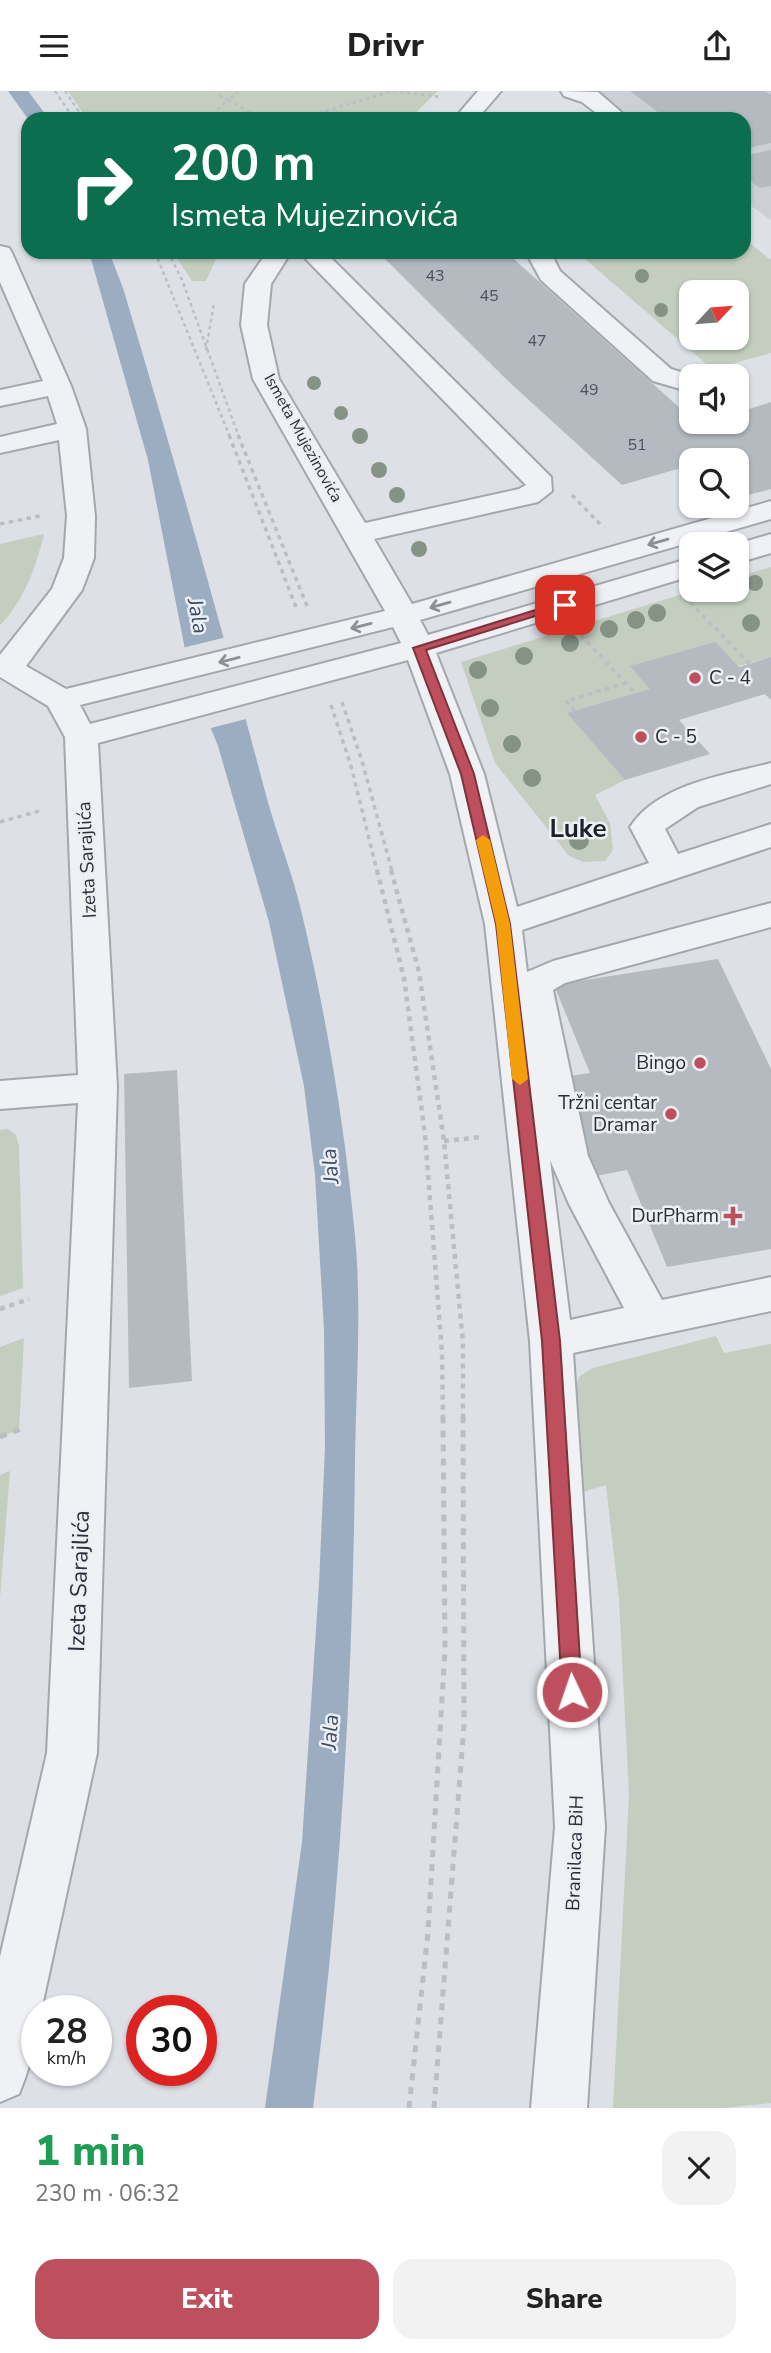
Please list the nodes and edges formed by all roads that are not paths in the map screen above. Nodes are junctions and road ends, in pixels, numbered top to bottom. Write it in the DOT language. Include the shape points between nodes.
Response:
graph roads {
  1 [pos="490,91"];
  2 [pos="572,91"];
  3 [pos="471,112"];
  4 [pos="609,112"];
  5 [pos="0,253"];
  6 [pos="274,259"];
  7 [pos="318,259"];
  8 [pos="542,259"];
  9 [pos="679,380"];
  10 [pos="58,386"];
  11 [pos="0,398"];
  12 [pos="72,429"];
  13 [pos="0,445"];
  14 [pos="771,510"];
  15 [pos="358,534"];
  16 [pos="771,543"];
  17 [pos="749,550"];
  18 [pos="679,571"];
  19 [pos="402,616"];
  20 [pos="419,648"];
  21 [pos="4,666"];
  22 [pos="61,700"];
  23 [pos="81,737"];
  24 [pos="771,773"];
  25 [pos="770,837"];
  26 [pos="669,869"];
  27 [pos="771,915"];
  28 [pos="503,924"];
  29 [pos="98,1087"];
  30 [pos="0,1095"];
  31 [pos="771,1294"];
  32 [pos="651,1319"];
  33 [pos="551,1341"];
  34 [pos="1,2070"];
  35 [pos="559,2108"];
  1 -- 3 [label="street"];
  2 -- 4 [label="street" via="590,97"];
  5 -- 10 [label="street"];
  6 -- 15 [label="street, Ismeta Mujezinovića" via="258,284 254,325 266,379"];
  7 -- 15 [label="street" via="540,485 528,496"];
  8 -- 9 [label="street" via="550,275 662,375"];
  10 -- 11 [label="street"];
  10 -- 12 [label="street"];
  12 -- 13 [label="street"];
  12 -- 21 [label="street" via="80,506 79,558 67,590"];
  14 -- 19 [label="street, one-way"];
  15 -- 19 [label="street, Ismeta Mujezinovića"];
  16 -- 17 [label="street"];
  18 -- 20 [label="street"];
  19 -- 20 [label="street, Ismeta Mujezinovića"];
  19 -- 22 [label="street, one-way"];
  20 -- 23 [label="street"];
  20 -- 28 [label="street, Branilaca BiH" via="467,774"];
  21 -- 22 [label="street"];
  22 -- 23 [label="street, Izeta Sarajlića"];
  23 -- 29 [label="street, Izeta Sarajlića"];
  24 -- 26 [label="street" via="678,803 656,815 647,827"];
  25 -- 26 [label="street"];
  26 -- 28 [label="street"];
  27 -- 32 [label="street" via="553,974 535,983 568,1156 589,1205"];
  28 -- 33 [label="street, Branilaca BiH"];
  29 -- 30 [label="street"];
  29 -- 34 [label="street, Izeta Sarajlića" via="72,1753"];
  31 -- 32 [label="street"];
  32 -- 33 [label="street"];
  33 -- 35 [label="street, Branilaca BiH" via="580,1827"];
}
